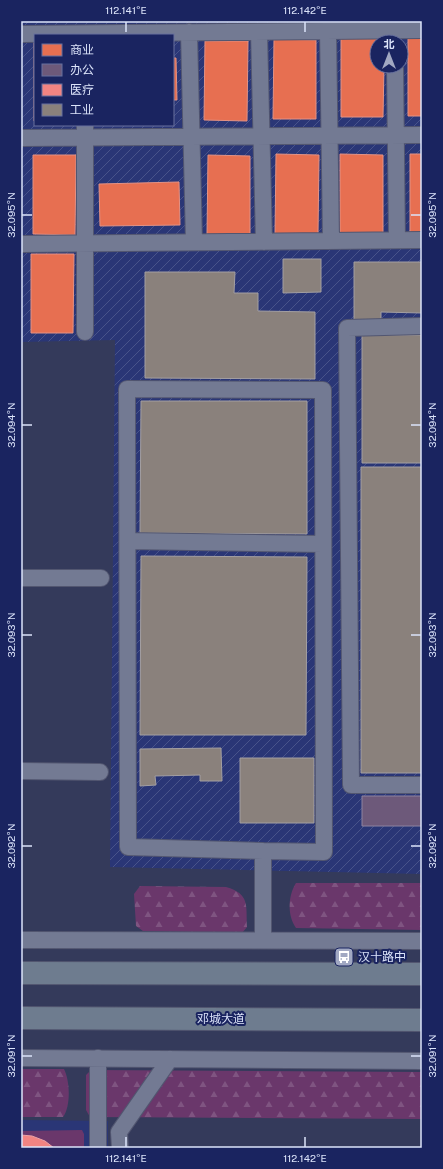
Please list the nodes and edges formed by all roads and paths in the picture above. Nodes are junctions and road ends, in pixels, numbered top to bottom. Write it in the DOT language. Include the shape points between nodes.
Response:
graph roads {
  1 [pos="422,30"];
  2 [pos="328,31"];
  3 [pos="189,32"];
  4 [pos="259,32"];
  5 [pos="21,34"];
  6 [pos="86,34"];
  7 [pos="369,34"];
  8 [pos="403,34"];
  9 [pos="394,74"];
  10 [pos="85,131"];
  11 [pos="395,135"];
  12 [pos="422,135"];
  13 [pos="191,136"];
  14 [pos="261,136"];
  15 [pos="330,136"];
  16 [pos="21,138"];
  17 [pos="397,240"];
  18 [pos="422,240"];
  19 [pos="331,241"];
  20 [pos="194,242"];
  21 [pos="264,242"];
  22 [pos="85,243"];
  23 [pos="21,244"];
  24 [pos="422,326"];
  25 [pos="85,332"];
  26 [pos="128,541"];
  27 [pos="323,544"];
  28 [pos="21,578"];
  29 [pos="101,578"];
  30 [pos="21,771"];
  31 [pos="100,772"];
  32 [pos="422,785"];
  33 [pos="263,851"];
  34 [pos="21,940"];
  35 [pos="263,940"];
  36 [pos="422,940"];
  37 [pos="21,973"];
  38 [pos="422,974"];
  39 [pos="21,1018"];
  40 [pos="422,1020"];
  41 [pos="21,1058"];
  42 [pos="98,1058"];
  43 [pos="170,1059"];
  44 [pos="422,1061"];
  45 [pos="98,1148"];
  46 [pos="120,1148"];
  1 -- 8 [label="street"];
  2 -- 4 [label="street"];
  2 -- 7 [label="street"];
  2 -- 15 [label="street"];
  3 -- 4 [label="street"];
  3 -- 6 [label="street"];
  3 -- 13 [label="street"];
  4 -- 14 [label="street"];
  5 -- 6 [label="street"];
  9 -- 11 [label="street"];
  10 -- 13 [label="street"];
  10 -- 16 [label="street"];
  10 -- 22 [label="street"];
  11 -- 12 [label="street"];
  11 -- 15 [label="street"];
  11 -- 17 [label="street"];
  13 -- 14 [label="street"];
  13 -- 20 [label="street"];
  14 -- 15 [label="street"];
  14 -- 21 [label="street"];
  15 -- 19 [label="street"];
  17 -- 18 [label="street"];
  17 -- 19 [label="street"];
  19 -- 21 [label="street"];
  20 -- 21 [label="street"];
  20 -- 22 [label="street"];
  22 -- 23 [label="street"];
  22 -- 25 [label="street"];
  24 -- 32 [label="street" via="347,328 351,785"];
  26 -- 27 [label="street"];
  26 -- 27 [label="street" via="127,389 323,390"];
  26 -- 33 [label="street" via="128,847"];
  27 -- 33 [label="street" via="324,852"];
  28 -- 29 [label="street"];
  30 -- 31 [label="street"];
  33 -- 35 [label="street"];
  34 -- 35 [label="street"];
  35 -- 36 [label="street"];
  37 -- 38 [label="highway"];
  39 -- 40 [label="highway, 邓城大道"];
  41 -- 42 [label="street"];
  42 -- 43 [label="street"];
  42 -- 45 [label="street"];
  43 -- 44 [label="street"];
  43 -- 46 [label="street" via="120,1132"];
}
